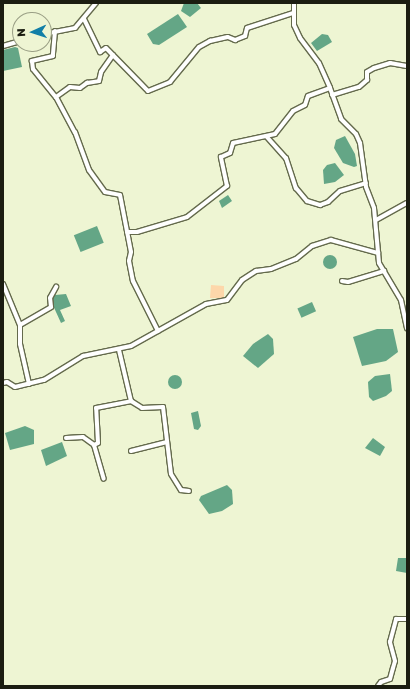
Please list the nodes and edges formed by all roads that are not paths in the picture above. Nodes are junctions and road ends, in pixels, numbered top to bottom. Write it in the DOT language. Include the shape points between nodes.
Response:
graph roads {
  1 [pos="96,3"];
  2 [pos="294,3"];
  3 [pos="293,13"];
  4 [pos="84,19"];
  5 [pos="55,31"];
  6 [pos="52,32"];
  7 [pos="113,56"];
  8 [pos="407,66"];
  9 [pos="330,88"];
  10 [pos="332,95"];
  11 [pos="56,97"];
  12 [pos="266,136"];
  13 [pos="366,183"];
  14 [pos="407,203"];
  15 [pos="376,220"];
  16 [pos="127,232"];
  17 [pos="378,253"];
  18 [pos="384,271"];
  19 [pos="342,280"];
  20 [pos="3,284"];
  21 [pos="56,287"];
  22 [pos="20,325"];
  23 [pos="407,325"];
  24 [pos="158,331"];
  25 [pos="120,350"];
  26 [pos="3,383"];
  27 [pos="30,384"];
  28 [pos="131,400"];
  29 [pos="66,438"];
  30 [pos="167,442"];
  31 [pos="94,444"];
  32 [pos="131,451"];
  33 [pos="104,479"];
  34 [pos="189,491"];
  35 [pos="407,619"];
  36 [pos="378,686"];
  1 -- 4 [label="street"];
  2 -- 3 [label="street"];
  3 -- 7 [label="street" via="247,28 245,36 235,40 228,37 210,40 199,47 170,82 148,91"];
  3 -- 9 [label="street" via="300,38 319,63"];
  4 -- 5 [label="street" via="75,28"];
  4 -- 7 [label="street" via="100,52 106,48"];
  5 -- 6 [label="street"];
  5 -- 11 [label="street" via="53,56 32,61 32,69"];
  7 -- 11 [label="street" via="101,72 99,81 87,83 80,88 70,87"];
  8 -- 10 [label="street" via="390,63 374,68 367,72 367,80 358,87"];
  9 -- 10 [label="street"];
  9 -- 12 [label="street" via="308,96 305,105 293,111 275,134"];
  10 -- 13 [label="street" via="341,119 356,134 363,157"];
  11 -- 16 [label="street" via="75,132 89,170 105,192 120,195"];
  12 -- 13 [label="street" via="286,158 296,188 307,201 320,205 328,202 340,191"];
  12 -- 16 [label="street" via="233,144 230,153 221,158 227,186 187,217 137,232"];
  13 -- 15 [label="street"];
  14 -- 15 [label="street"];
  15 -- 17 [label="street"];
  16 -- 24 [label="street" via="133,281"];
  17 -- 18 [label="street" via="379,263"];
  17 -- 24 [label="street" via="330,240 312,246 296,259 256,272 242,280 227,300 206,304"];
  18 -- 19 [label="street" via="348,282"];
  18 -- 23 [label="street" via="401,300"];
  20 -- 22 [label="street"];
  21 -- 22 [label="street" via="50,298 51,307"];
  22 -- 27 [label="street" via="20,344"];
  24 -- 25 [label="street"];
  25 -- 27 [label="street" via="83,356 44,380"];
  25 -- 28 [label="street"];
  26 -- 27 [label="street" via="7,382 15,387"];
  28 -- 30 [label="street" via="142,408 163,407"];
  28 -- 31 [label="street" via="96,408 98,443"];
  29 -- 31 [label="street" via="84,437"];
  30 -- 32 [label="street"];
  30 -- 34 [label="street" via="171,474 181,490"];
  31 -- 33 [label="street"];
  35 -- 36 [label="street" via="396,619 390,642 395,661 390,679"];
}
